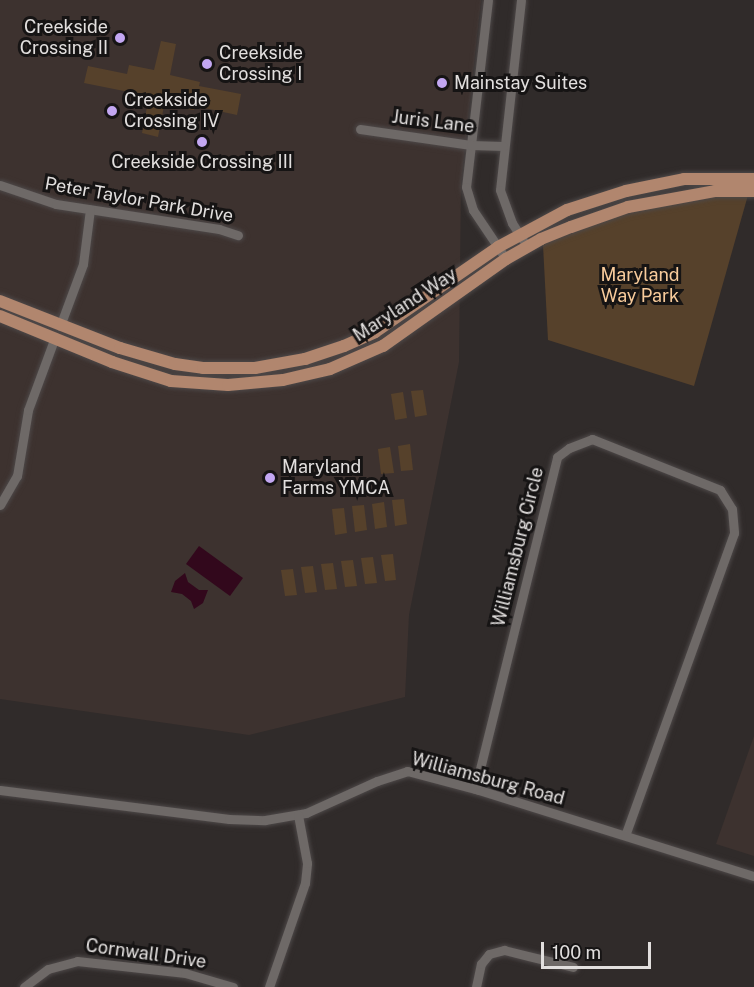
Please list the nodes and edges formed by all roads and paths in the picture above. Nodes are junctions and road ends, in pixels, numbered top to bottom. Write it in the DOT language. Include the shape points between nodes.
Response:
graph roads {
  1 [pos="488,0"];
  2 [pos="521,0"];
  3 [pos="360,129"];
  4 [pos="471,145"];
  5 [pos="503,146"];
  6 [pos="754,178"];
  7 [pos="684,179"];
  8 [pos="0,185"];
  9 [pos="754,190"];
  10 [pos="687,196"];
  11 [pos="90,209"];
  12 [pos="519,234"];
  13 [pos="238,235"];
  14 [pos="498,247"];
  15 [pos="527,247"];
  16 [pos="506,259"];
  17 [pos="0,301"];
  18 [pos="0,316"];
  19 [pos="387,324"];
  20 [pos="58,332"];
  21 [pos="395,338"];
  22 [pos="325,352"];
  23 [pos="175,364"];
  24 [pos="330,369"];
  25 [pos="171,381"];
  26 [pos="0,505"];
  27 [pos="475,789"];
  28 [pos="0,790"];
  29 [pos="298,815"];
  30 [pos="625,836"];
  31 [pos="754,876"];
  32 [pos="573,967"];
  33 [pos="24,987"];
  34 [pos="233,987"];
  35 [pos="269,987"];
  36 [pos="476,987"];
  1 -- 4 [label="street"];
  2 -- 5 [label="street"];
  3 -- 4 [label="street, Juris Lane"];
  4 -- 5 [label="street, Juris Lane"];
  4 -- 14 [label="street" via="466,187 473,210"];
  5 -- 12 [label="street" via="500,190"];
  6 -- 7 [label="main road, Maryland Way"];
  7 -- 10 [label="main road"];
  7 -- 12 [label="main road, Maryland Way" via="626,191 577,207"];
  8 -- 11 [label="street, Peter Taylor Park Drive" via="56,204"];
  9 -- 10 [label="main road, Maryland Way"];
  10 -- 15 [label="main road, Maryland Way" via="628,207"];
  11 -- 13 [label="street, Peter Taylor Park Drive" via="228,230"];
  11 -- 20 [label="street" via="83,264"];
  12 -- 14 [label="main road, Maryland Way"];
  12 -- 15 [label="street"];
  14 -- 16 [label="street"];
  14 -- 19 [label="main road, Maryland Way"];
  15 -- 16 [label="main road, Maryland Way"];
  16 -- 21 [label="main road, Maryland Way"];
  17 -- 20 [label="main road, Maryland Way"];
  18 -- 20 [label="main road, Maryland Way"];
  19 -- 21 [label="main road"];
  19 -- 22 [label="main road, Maryland Way"];
  20 -- 23 [label="main road, Maryland Way"];
  20 -- 25 [label="main road, Maryland Way" via="112,362"];
  20 -- 26 [label="street" via="28,410 17,476"];
  21 -- 24 [label="main road, Maryland Way"];
  22 -- 23 [label="main road, Maryland Way" via="255,368"];
  22 -- 24 [label="main road"];
  23 -- 25 [label="main road"];
  24 -- 25 [label="main road, Maryland Way" via="269,382 215,385"];
  27 -- 29 [label="street, Williamsburg Road" via="407,771"];
  27 -- 30 [label="street, Williamsburg Road"];
  27 -- 30 [label="street, Williamsburg Circle" via="557,457 592,439 720,490 732,509 734,533"];
  28 -- 29 [label="street, Williamsburg Road" via="229,819 266,820"];
  29 -- 35 [label="street" via="307,863 305,883"];
  30 -- 31 [label="street, Williamsburg Road"];
  32 -- 36 [label="street" via="504,950 489,954"];
  33 -- 34 [label="street, Cornwall Drive" via="48,969 84,961 185,973"];
}
